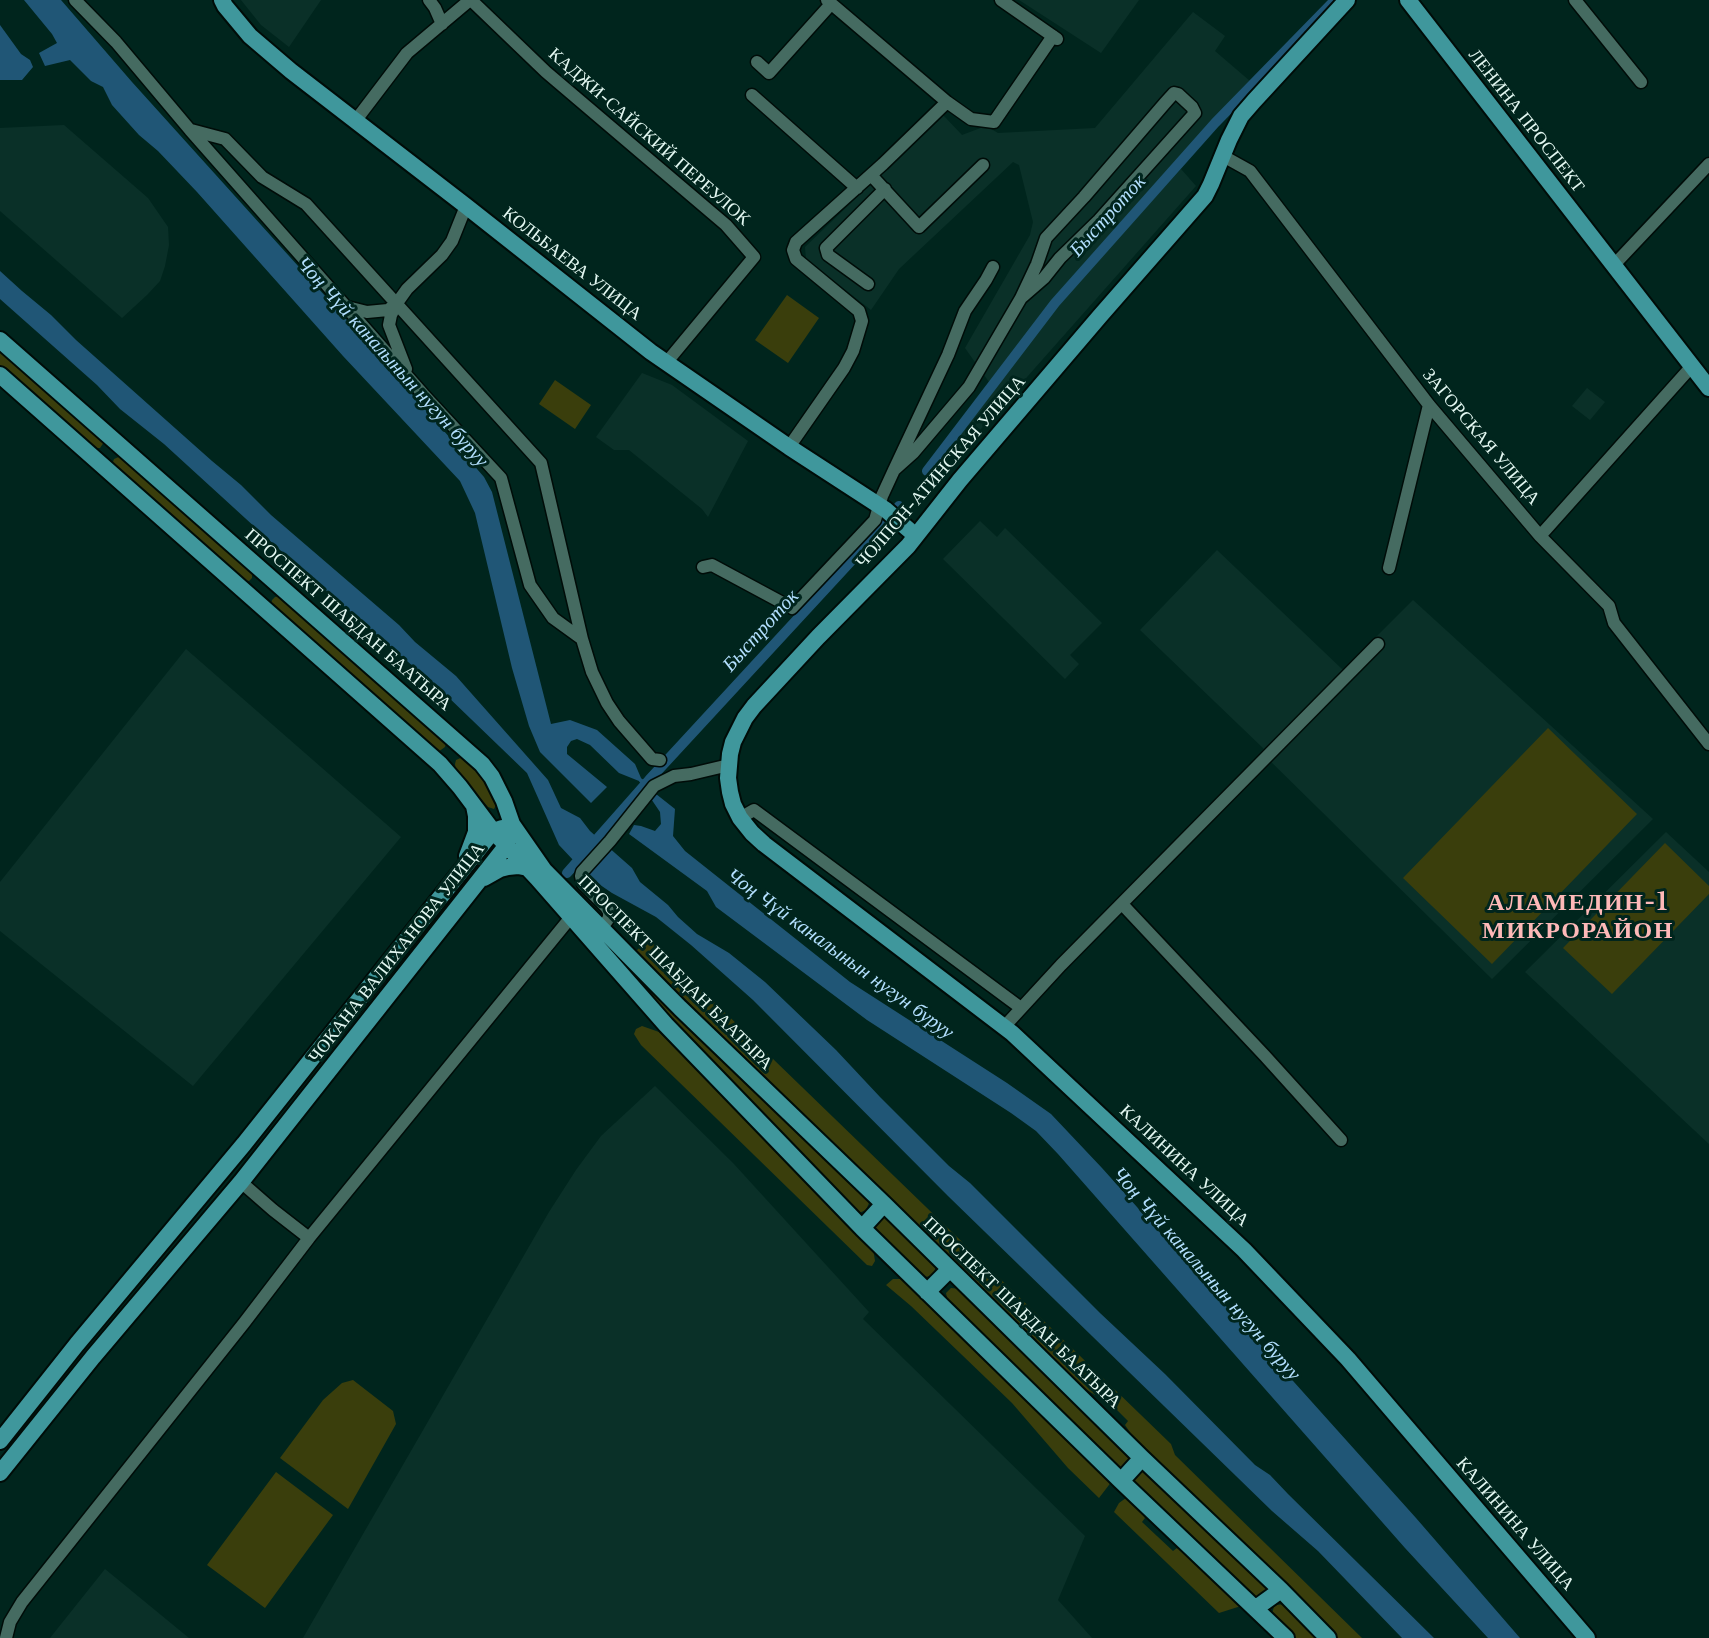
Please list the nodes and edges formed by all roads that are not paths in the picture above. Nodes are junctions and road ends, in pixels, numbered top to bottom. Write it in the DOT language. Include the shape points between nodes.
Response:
graph roads {
  1 [pos="75,0"];
  2 [pos="222,0"];
  3 [pos="429,0"];
  4 [pos="471,0"];
  5 [pos="1001,0"];
  6 [pos="1347,0"];
  7 [pos="1408,0"];
  8 [pos="1575,0"];
  9 [pos="829,2"];
  10 [pos="442,24"];
  11 [pos="757,62"];
  12 [pos="1641,82"];
  13 [pos="752,95"];
  14 [pos="947,102"];
  15 [pos="356,120"];
  16 [pos="190,130"];
  17 [pos="1223,156"];
  18 [pos="1709,164"];
  19 [pos="982,165"];
  20 [pos="871,175"];
  21 [pos="857,188"];
  22 [pos="885,189"];
  23 [pos="466,206"];
  24 [pos="1618,261"];
  25 [pos="993,267"];
  26 [pos="868,284"];
  27 [pos="1021,298"];
  28 [pos="397,303"];
  29 [pos="346,307"];
  30 [pos="0,339"];
  31 [pos="666,363"];
  32 [pos="1692,366"];
  33 [pos="0,375"];
  34 [pos="410,379"];
  35 [pos="1709,388"];
  36 [pos="1429,405"];
  37 [pos="116,443"];
  38 [pos="789,447"];
  39 [pos="99,462"];
  40 [pos="894,470"];
  41 [pos="883,508"];
  42 [pos="916,536"];
  43 [pos="1540,536"];
  44 [pos="703,567"];
  45 [pos="1389,568"];
  46 [pos="269,577"];
  47 [pos="251,597"];
  48 [pos="582,639"];
  49 [pos="1378,644"];
  50 [pos="459,742"];
  51 [pos="1709,744"];
  52 [pos="660,760"];
  53 [pos="440,764"];
  54 [pos="729,765"];
  55 [pos="504,801"];
  56 [pos="474,805"];
  57 [pos="740,818"];
  58 [pos="512,825"];
  59 [pos="493,831"];
  60 [pos="507,845"];
  61 [pos="528,868"];
  62 [pos="461,871"];
  63 [pos="476,884"];
  64 [pos="1122,904"];
  65 [pos="571,917"];
  66 [pos="601,930"];
  67 [pos="1021,1008"];
  68 [pos="1004,1027"];
  69 [pos="1341,1140"];
  70 [pos="241,1182"];
  71 [pos="884,1204"];
  72 [pos="862,1228"];
  73 [pos="309,1238"];
  74 [pos="950,1269"];
  75 [pos="927,1292"];
  76 [pos="0,1441"];
  77 [pos="1142,1458"];
  78 [pos="0,1473"];
  79 [pos="1121,1481"];
  80 [pos="1281,1590"];
  81 [pos="1256,1608"];
  82 [pos="6,1638"];
  83 [pos="1286,1638"];
  84 [pos="1328,1638"];
  85 [pos="1587,1638"];
  1 -- 16 [label="street"];
  2 -- 15 [label="main road, КОЛЬБАЕВА УЛИЦА" via="250,36"];
  3 -- 10 [label="street"];
  4 -- 10 [label="street, КАДЖИ-САЙСКИЙ ПЕРЕУЛОК"];
  4 -- 31 [label="street, КАДЖИ-САЙСКИЙ ПЕРЕУЛОК" via="546,72 726,225 754,257"];
  5 -- 14 [label="street" via="1055,38 994,122 971,119"];
  6 -- 17 [label="main road, ЧОЛПОН-АТИНСКАЯ УЛИЦА" via="1246,109"];
  7 -- 24 [label="main road, ЛЕНИНА ПРОСПЕКТ"];
  8 -- 12 [label="street"];
  9 -- 11 [label="street" via="769,73"];
  9 -- 14 [label="street"];
  10 -- 15 [label="street, КАДЖИ-САЙСКИЙ ПЕРЕУЛОК" via="407,53"];
  13 -- 21 [label="street"];
  14 -- 20 [label="street"];
  15 -- 23 [label="main road, КОЛЬБАЕВА УЛИЦА"];
  16 -- 28 [label="street" via="225,139 262,177 306,204"];
  16 -- 29 [label="street"];
  17 -- 36 [label="street, ЗАГОРСКАЯ УЛИЦА" via="1250,171"];
  17 -- 42 [label="main road, ЧОЛПОН-АТИНСКАЯ УЛИЦА" via="1205,196"];
  18 -- 24 [label="street"];
  19 -- 22 [label="street" via="919,227"];
  20 -- 21 [label="street"];
  20 -- 22 [label="street"];
  21 -- 38 [label="street" via="793,249 796,259 859,311 862,321 844,368"];
  22 -- 26 [label="street" via="826,248 828,255"];
  23 -- 28 [label="street" via="452,242"];
  23 -- 31 [label="main road, КОЛЬБАЕВА УЛИЦА"];
  24 -- 32 [label="main road, ЛЕНИНА ПРОСПЕКТ"];
  25 -- 40 [label="street" via="965,311"];
  27 -- 27 [label="street" via="1046,238 1174,93 1178,94 1196,113 1099,220"];
  27 -- 40 [label="street" via="969,387"];
  28 -- 29 [label="street" via="388,310 367,312"];
  28 -- 34 [label="street" via="389,325"];
  28 -- 48 [label="street" via="541,463"];
  29 -- 34 [label="street"];
  30 -- 37 [label="main road, ПРОСПЕКТ ШАБДАН БААТЫРА"];
  31 -- 38 [label="main road, КОЛЬБАЕВА УЛИЦА"];
  32 -- 35 [label="main road, ЛЕНИНА ПРОСПЕКТ"];
  32 -- 43 [label="street"];
  33 -- 39 [label="main road, ПРОСПЕКТ ШАБДАН БААТЫРА"];
  34 -- 48 [label="street" via="501,478 530,585 553,618"];
  36 -- 43 [label="street, ЗАГОРСКАЯ УЛИЦА"];
  36 -- 45 [label="street"];
  37 -- 39 [label="main road"];
  37 -- 46 [label="main road, ПРОСПЕКТ ШАБДАН БААТЫРА"];
  38 -- 41 [label="main road, КОЛЬБАЕВА УЛИЦА"];
  39 -- 47 [label="main road, ПРОСПЕКТ ШАБДАН БААТЫРА"];
  40 -- 41 [label="street" via="882,496"];
  41 -- 42 [label="main road, КОЛЬБАЕВА УЛИЦА"];
  41 -- 44 [label="street" via="792,608 712,565"];
  42 -- 54 [label="main road, ЧОЛПОН-АТИНСКАЯ УЛИЦА" via="754,706 737,732"];
  43 -- 51 [label="street, ЗАГОРСКАЯ УЛИЦА" via="1609,606 1614,623"];
  46 -- 47 [label="main road"];
  46 -- 50 [label="main road, ПРОСПЕКТ ШАБДАН БААТЫРА"];
  47 -- 53 [label="main road, ПРОСПЕКТ ШАБДАН БААТЫРА"];
  48 -- 52 [label="street" via="607,703 652,759"];
  49 -- 64 [label="street"];
  50 -- 53 [label="main road"];
  50 -- 55 [label="main road, ПРОСПЕКТ ШАБДАН БААТЫРА" via="492,777"];
  53 -- 56 [label="main road, ПРОСПЕКТ ШАБДАН БААТЫРА"];
  54 -- 57 [label="main road, КАЛИНИНА УЛИЦА" via="730,792"];
  54 -- 66 [label="street" via="674,776 654,786 582,872 583,884 609,912"];
  55 -- 56 [label="main road" via="495,814"];
  55 -- 58 [label="main road, ПРОСПЕКТ ШАБДАН БААТЫРА"];
  56 -- 59 [label="main road, ПРОСПЕКТ ШАБДАН БААТЫРА"];
  56 -- 62 [label="main road" via="476,832"];
  57 -- 67 [label="street" via="754,810"];
  57 -- 68 [label="main road, КАЛИНИНА УЛИЦА" via="764,844"];
  58 -- 59 [label="main road, ЧОКАНА ВАЛИХАНОВА УЛИЦА"];
  58 -- 60 [label="main road, ЧОКАНА ВАЛИХАНОВА УЛИЦА"];
  58 -- 66 [label="main road, ПРОСПЕКТ ШАБДАН БААТЫРА" via="544,870"];
  59 -- 60 [label="main road, ПРОСПЕКТ ШАБДАН БААТЫРА"];
  59 -- 62 [label="main road, ЧОКАНА ВАЛИХАНОВА УЛИЦА"];
  60 -- 61 [label="main road, ПРОСПЕКТ ШАБДАН БААТЫРА"];
  60 -- 63 [label="main road, ЧОКАНА ВАЛИХАНОВА УЛИЦА"];
  61 -- 63 [label="main road" via="500,869"];
  61 -- 65 [label="main road, ПРОСПЕКТ ШАБДАН БААТЫРА"];
  62 -- 76 [label="main road, ЧОКАНА ВАЛИХАНОВА УЛИЦА"];
  63 -- 70 [label="main road, ЧОКАНА ВАЛИХАНОВА УЛИЦА"];
  64 -- 67 [label="street"];
  64 -- 69 [label="street"];
  65 -- 72 [label="main road, ПРОСПЕКТ ШАБДАН БААТЫРА" via="666,1025"];
  65 -- 73 [label="street"];
  66 -- 71 [label="main road, ПРОСПЕКТ ШАБДАН БААТЫРА"];
  67 -- 68 [label="street"];
  68 -- 85 [label="main road, КАЛИНИНА УЛИЦА" via="1244,1250 1340,1351"];
  70 -- 73 [label="street"];
  70 -- 78 [label="main road, ЧОКАНА ВАЛИХАНОВА УЛИЦА"];
  71 -- 72 [label="main road"];
  71 -- 74 [label="main road, ПРОСПЕКТ ШАБДАН БААТЫРА"];
  72 -- 75 [label="main road, ПРОСПЕКТ ШАБДАН БААТЫРА"];
  73 -- 82 [label="street" via="22,1602"];
  74 -- 75 [label="main road"];
  74 -- 77 [label="main road, ПРОСПЕКТ ШАБДАН БААТЫРА"];
  75 -- 79 [label="main road, ПРОСПЕКТ ШАБДАН БААТЫРА"];
  77 -- 79 [label="main road"];
  77 -- 80 [label="main road, ПРОСПЕКТ ШАБДАН БААТЫРА"];
  79 -- 81 [label="main road, ПРОСПЕКТ ШАБДАН БААТЫРА"];
  80 -- 81 [label="main road"];
  80 -- 84 [label="main road, ПРОСПЕКТ ШАБДАН БААТЫРА"];
  81 -- 83 [label="main road, ПРОСПЕКТ ШАБДАН БААТЫРА"];
}
